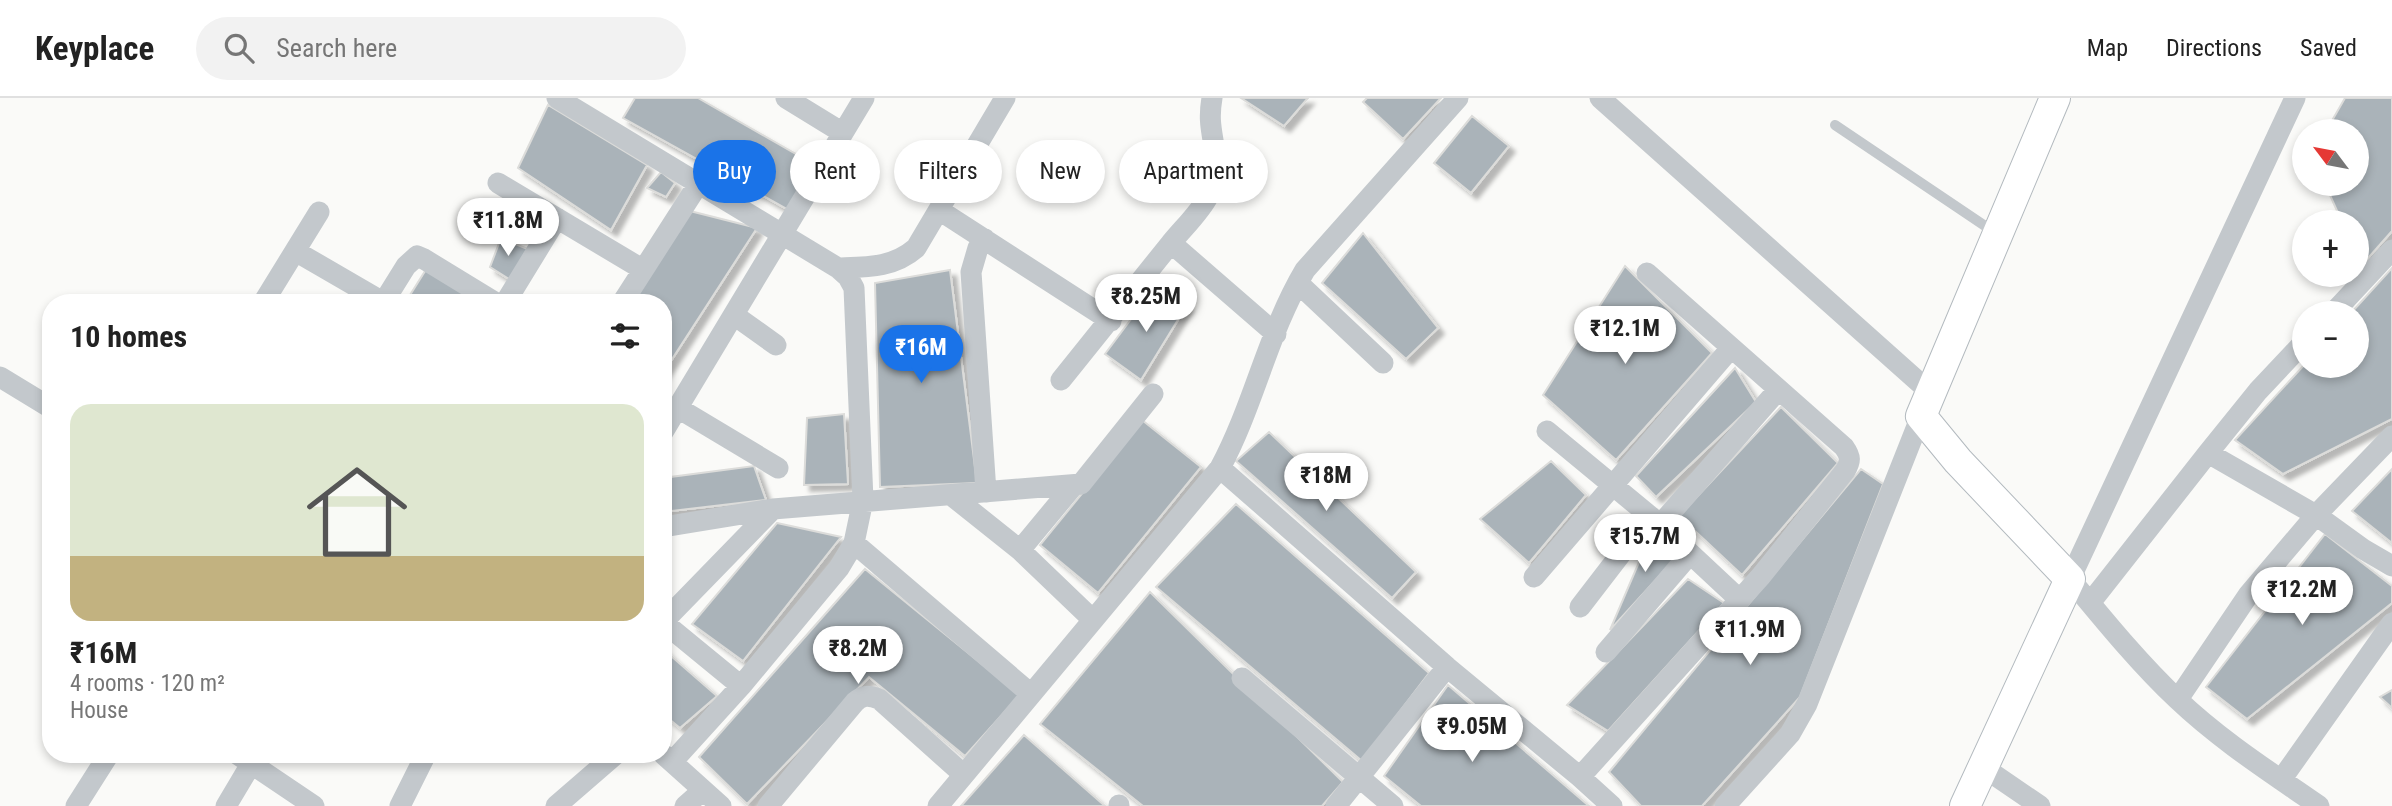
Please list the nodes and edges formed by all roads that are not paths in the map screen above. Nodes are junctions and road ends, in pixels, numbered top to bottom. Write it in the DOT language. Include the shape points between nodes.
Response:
graph roads {
  1 [pos="557,98"];
  2 [pos="786,98"];
  3 [pos="864,98"];
  4 [pos="1005,98"];
  5 [pos="1212,98"];
  6 [pos="1458,98"];
  7 [pos="1600,98"];
  8 [pos="2055,98"];
  9 [pos="2295,98"];
  10 [pos="1835,125"];
  11 [pos="843,133"];
  12 [pos="693,179"];
  13 [pos="498,183"];
  14 [pos="693,192"];
  15 [pos="733,203"];
  16 [pos="939,210"];
  17 [pos="319,212"];
  18 [pos="557,218"];
  19 [pos="783,233"];
  20 [pos="1997,234"];
  21 [pos="985,239"];
  22 [pos="1171,243"];
  23 [pos="2392,250"];
  24 [pos="295,251"];
  25 [pos="838,268"];
  26 [pos="642,269"];
  27 [pos="1647,273"];
  28 [pos="1297,283"];
  29 [pos="269,294"];
  30 [pos="369,294"];
  31 [pos="388,294"];
  32 [pos="481,294"];
  33 [pos="511,294"];
  34 [pos="627,294"];
  35 [pos="2344,301"];
  36 [pos="734,315"];
  37 [pos="1111,321"];
  38 [pos="1276,334"];
  39 [pos="776,345"];
  40 [pos="1731,348"];
  41 [pos="2292,355"];
  42 [pos="1383,363"];
  43 [pos="0,377"];
  44 [pos="1062,380"];
  45 [pos="1778,390"];
  46 [pos="1153,394"];
  47 [pos="42,403"];
  48 [pos="1926,405"];
  49 [pos="678,408"];
  50 [pos="672,418"];
  51 [pos="1547,431"];
  52 [pos="2392,436"];
  53 [pos="2208,453"];
  54 [pos="778,468"];
  55 [pos="1220,468"];
  56 [pos="1081,484"];
  57 [pos="1613,485"];
  58 [pos="986,492"];
  59 [pos="951,495"];
  60 [pos="863,500"];
  61 [pos="773,509"];
  62 [pos="2316,515"];
  63 [pos="1655,520"];
  64 [pos="672,526"];
  65 [pos="854,544"];
  66 [pos="1020,550"];
  67 [pos="1690,554"];
  68 [pos="2392,566"];
  69 [pos="1534,578"];
  70 [pos="2070,579"];
  71 [pos="1740,600"];
  72 [pos="2090,603"];
  73 [pos="1580,607"];
  74 [pos="672,613"];
  75 [pos="1093,620"];
  76 [pos="2392,623"];
  77 [pos="672,629"];
  78 [pos="1605,652"];
  79 [pos="1447,667"];
  80 [pos="1242,677"];
  81 [pos="741,686"];
  82 [pos="1031,694"];
  83 [pos="2178,699"];
  84 [pos="672,754"];
  85 [pos="672,762"];
  86 [pos="103,763"];
  87 [pos="242,763"];
  88 [pos="250,763"];
  89 [pos="422,763"];
  90 [pos="606,763"];
  91 [pos="1983,766"];
  92 [pos="964,775"];
  93 [pos="1580,777"];
  94 [pos="1359,778"];
  95 [pos="2281,780"];
  96 [pos="702,790"];
  97 [pos="76,806"];
  98 [pos="226,806"];
  99 [pos="314,806"];
  100 [pos="400,806"];
  101 [pos="556,806"];
  102 [pos="685,806"];
  103 [pos="720,806"];
  104 [pos="768,806"];
  105 [pos="938,806"];
  106 [pos="1336,806"];
  107 [pos="1393,806"];
  108 [pos="1612,806"];
  109 [pos="1725,806"];
  110 [pos="1965,806"];
  111 [pos="2040,806"];
  112 [pos="2319,806"];
  1 -- 12 [label="street"];
  2 -- 11 [label="street"];
  3 -- 11 [label="street"];
  4 -- 16 [label="street"];
  5 -- 22 [label="street" via="1209,126 1217,178 1211,195"];
  6 -- 28 [label="street"];
  7 -- 48 [label="street"];
  8 -- 20 [label="main road"];
  9 -- 70 [label="street"];
  10 -- 20 [label="lane"];
  11 -- 19 [label="street"];
  13 -- 18 [label="street"];
  14 -- 26 [label="street"];
  15 -- 19 [label="street"];
  16 -- 21 [label="street"];
  16 -- 25 [label="street" via="916,248 904,258 878,266"];
  17 -- 24 [label="street"];
  18 -- 26 [label="street"];
  18 -- 33 [label="street"];
  19 -- 25 [label="street"];
  19 -- 36 [label="street"];
  20 -- 48 [label="main road"];
  21 -- 37 [label="street"];
  21 -- 58 [label="street" via="971,272"];
  22 -- 37 [label="street"];
  22 -- 38 [label="street"];
  23 -- 35 [label="street"];
  24 -- 29 [label="street"];
  24 -- 30 [label="street"];
  25 -- 60 [label="street" via="853,288"];
  26 -- 34 [label="street"];
  27 -- 40 [label="street"];
  28 -- 38 [label="street"];
  28 -- 42 [label="street"];
  31 -- 32 [label="street" via="417,257"];
  36 -- 39 [label="street"];
  36 -- 49 [label="street"];
  37 -- 44 [label="street"];
  38 -- 55 [label="street"];
  40 -- 45 [label="street"];
  40 -- 57 [label="street"];
  41 -- 53 [label="street"];
  43 -- 47 [label="street"];
  45 -- 63 [label="street"];
  45 -- 71 [label="street" via="1844,447 1851,461"];
  46 -- 56 [label="street"];
  48 -- 70 [label="main road" via="1958,461"];
  48 -- 109 [label="street" via="1807,704 1790,734"];
  49 -- 50 [label="street"];
  49 -- 54 [label="street"];
  51 -- 57 [label="street"];
  52 -- 62 [label="street"];
  53 -- 62 [label="street"];
  53 -- 72 [label="street"];
  55 -- 75 [label="street"];
  55 -- 79 [label="street"];
  56 -- 58 [label="street"];
  56 -- 66 [label="street" via="1074,485"];
  57 -- 63 [label="street"];
  57 -- 69 [label="street"];
  58 -- 59 [label="street"];
  59 -- 60 [label="street"];
  59 -- 66 [label="street"];
  60 -- 61 [label="street"];
  60 -- 65 [label="street"];
  61 -- 64 [label="street"];
  61 -- 74 [label="street"];
  62 -- 68 [label="street"];
  62 -- 83 [label="street" via="2249,594"];
  63 -- 67 [label="street"];
  63 -- 73 [label="street"];
  65 -- 81 [label="street"];
  65 -- 82 [label="street"];
  66 -- 75 [label="street"];
  67 -- 71 [label="street"];
  67 -- 78 [label="street"];
  70 -- 72 [label="street"];
  70 -- 91 [label="main road"];
  71 -- 93 [label="street"];
  72 -- 83 [label="street"];
  75 -- 82 [label="street"];
  76 -- 95 [label="street"];
  77 -- 81 [label="street"];
  79 -- 93 [label="street"];
  79 -- 94 [label="street"];
  80 -- 94 [label="street"];
  81 -- 84 [label="street"];
  82 -- 92 [label="street"];
  83 -- 95 [label="street"];
  85 -- 96 [label="street"];
  86 -- 97 [label="street"];
  87 -- 98 [label="street"];
  88 -- 99 [label="street"];
  89 -- 100 [label="street"];
  90 -- 101 [label="street"];
  91 -- 110 [label="main road"];
  91 -- 111 [label="street"];
  92 -- 104 [label="street" via="869,695 855,702"];
  92 -- 105 [label="street"];
  93 -- 108 [label="street"];
  94 -- 106 [label="street"];
  94 -- 107 [label="street"];
  95 -- 112 [label="street"];
  96 -- 102 [label="street"];
  96 -- 103 [label="street"];
}
